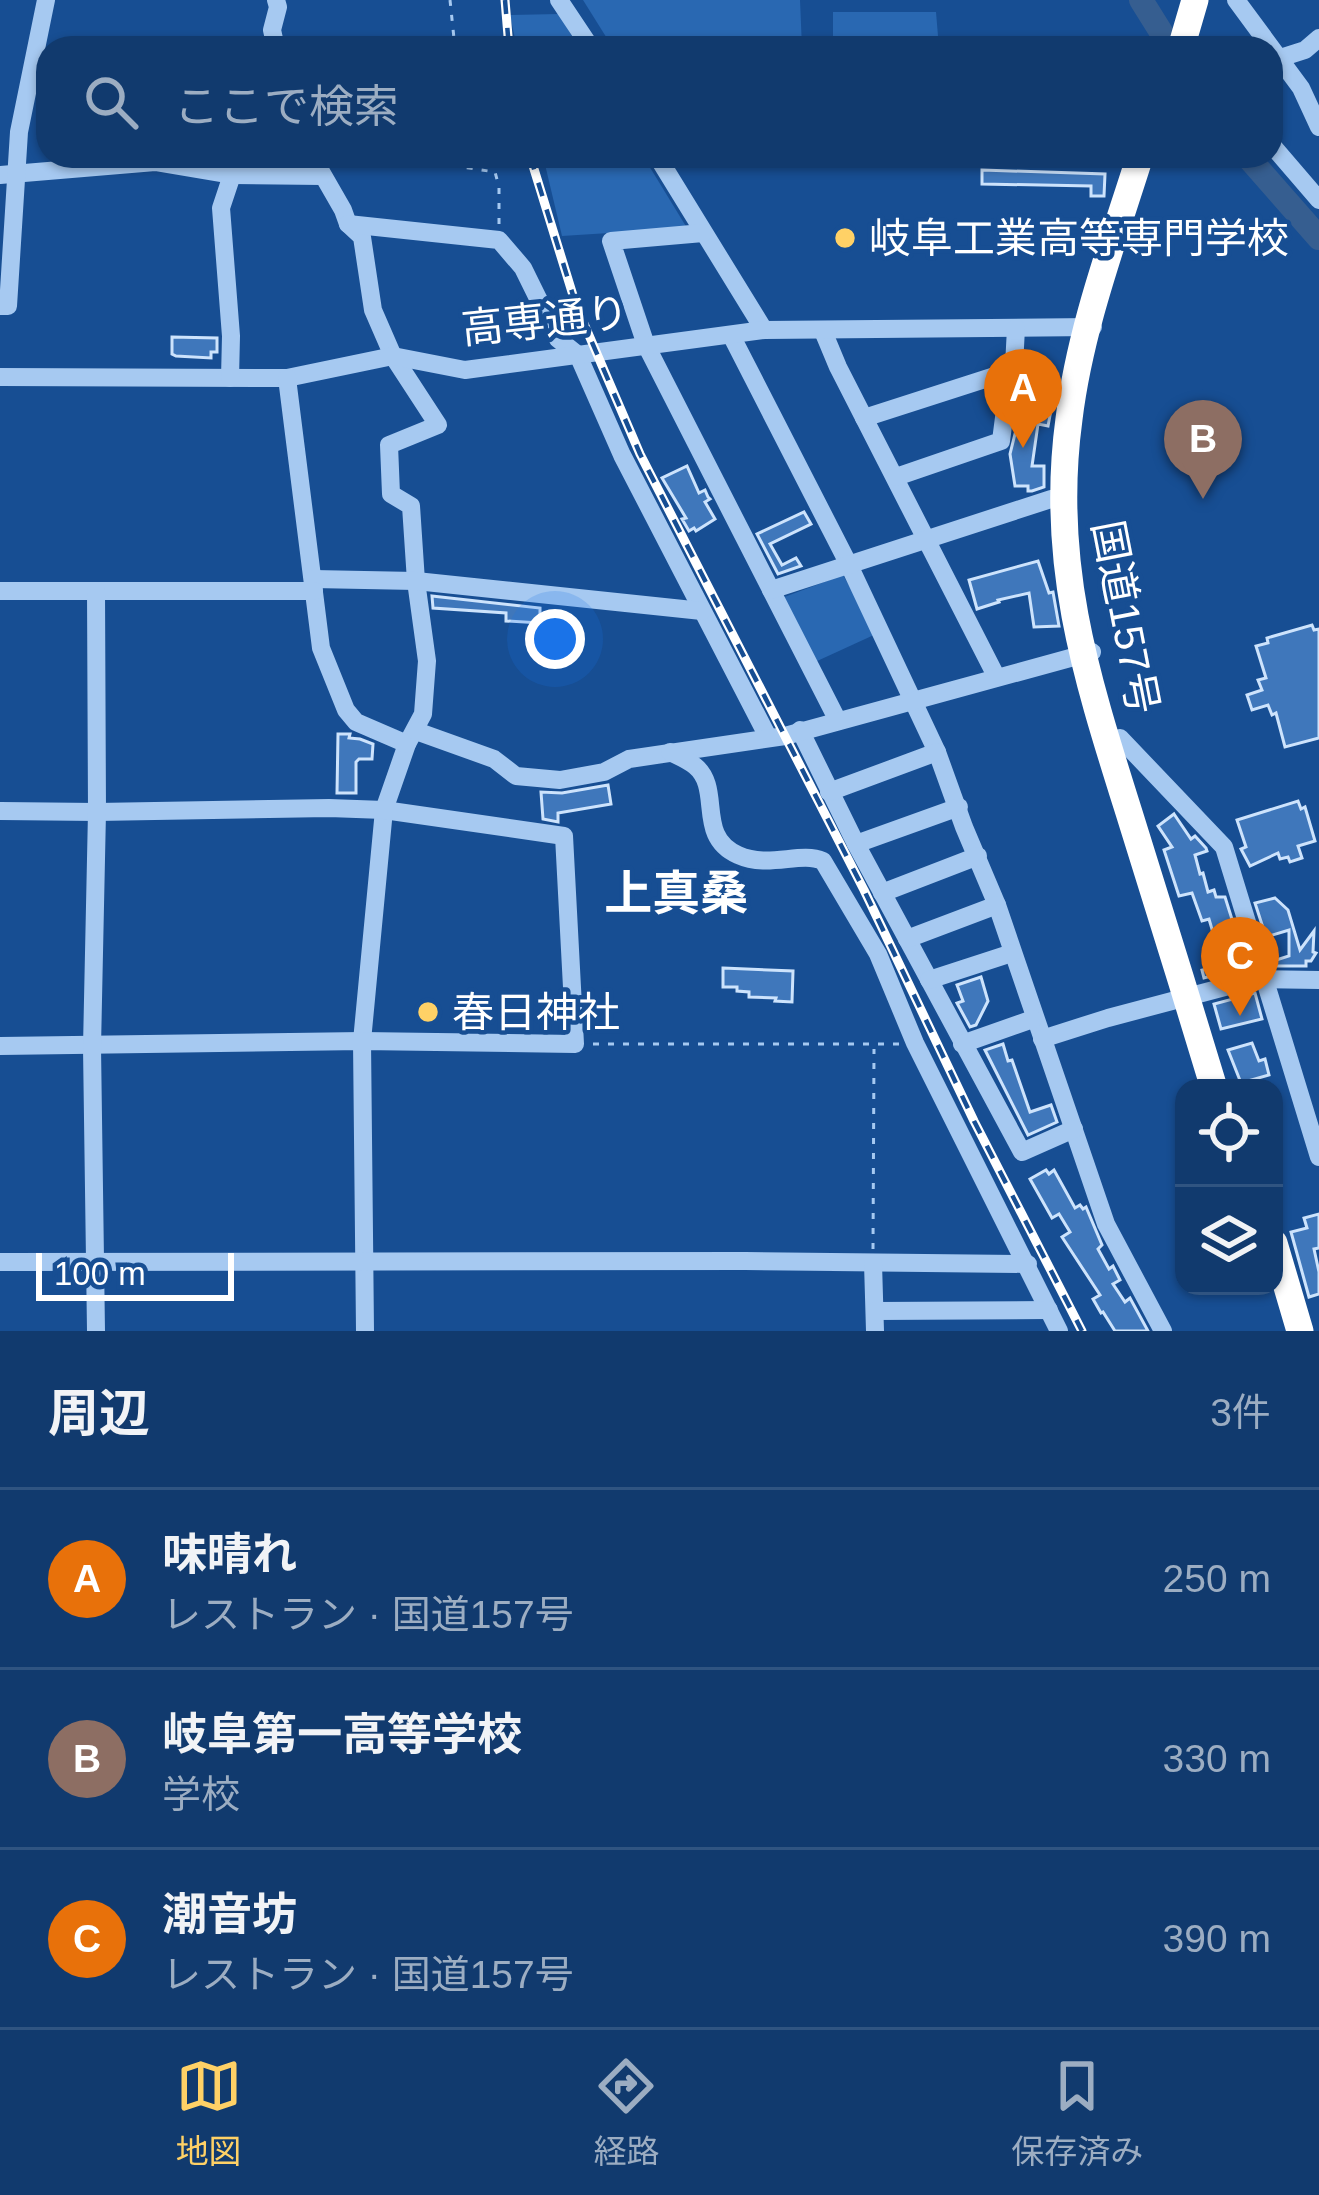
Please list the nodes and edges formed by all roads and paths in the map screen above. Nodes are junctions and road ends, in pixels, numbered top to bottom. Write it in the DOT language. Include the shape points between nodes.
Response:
graph roads {
  1 [pos="46,0"];
  2 [pos="276,0"];
  3 [pos="450,0"];
  4 [pos="560,0"];
  5 [pos="1195,0"];
  6 [pos="1236,0"];
  7 [pos="1183,33"];
  8 [pos="39,36"];
  9 [pos="273,36"];
  10 [pos="454,36"];
  11 [pos="583,36"];
  12 [pos="1263,36"];
  13 [pos="1315,45"];
  14 [pos="36,49"];
  15 [pos="1283,57"];
  16 [pos="1283,62"];
  17 [pos="1319,128"];
  18 [pos="1283,158"];
  19 [pos="88,168"];
  20 [pos="188,168"];
  21 [pos="318,168"];
  22 [pos="469,168"];
  23 [pos="664,168"];
  24 [pos="1137,168"];
  25 [pos="1145,168"];
  26 [pos="9,175"];
  27 [pos="232,176"];
  28 [pos="322,176"];
  29 [pos="1319,200"];
  30 [pos="349,224"];
  31 [pos="703,233"];
  32 [pos="499,240"];
  33 [pos="0,306"];
  34 [pos="1093,327"];
  35 [pos="1016,328"];
  36 [pos="764,330"];
  37 [pos="823,331"];
  38 [pos="731,334"];
  39 [pos="646,345"];
  40 [pos="578,355"];
  41 [pos="394,356"];
  42 [pos="1010,371"];
  43 [pos="0,377"];
  44 [pos="287,378"];
  45 [pos="230,379"];
  46 [pos="864,418"];
  47 [pos="896,477"];
  48 [pos="1064,498"];
  49 [pos="928,541"];
  50 [pos="849,565"];
  51 [pos="416,580"];
  52 [pos="314,585"];
  53 [pos="771,590"];
  54 [pos="0,591"];
  55 [pos="96,591"];
  56 [pos="702,610"];
  57 [pos="1087,653"];
  58 [pos="996,676"];
  59 [pos="915,700"];
  60 [pos="838,721"];
  61 [pos="800,730"];
  62 [pos="412,737"];
  63 [pos="768,737"];
  64 [pos="1120,738"];
  65 [pos="670,752"];
  66 [pos="938,752"];
  67 [pos="829,792"];
  68 [pos="958,807"];
  69 [pos="385,810"];
  70 [pos="0,811"];
  71 [pos="97,812"];
  72 [pos="856,844"];
  73 [pos="978,856"];
  74 [pos="882,893"];
  75 [pos="997,905"];
  76 [pos="907,939"];
  77 [pos="1012,953"];
  78 [pos="1266,979"];
  79 [pos="929,980"];
  80 [pos="1319,980"];
  81 [pos="1192,997"];
  82 [pos="1034,1019"];
  83 [pos="1042,1039"];
  84 [pos="362,1041"];
  85 [pos="915,1043"];
  86 [pos="574,1044"];
  87 [pos="962,1044"];
  88 [pos="0,1046"];
  89 [pos="874,1046"];
  90 [pos="92,1047"];
  91 [pos="1212,1079"];
  92 [pos="1224,1079"];
  93 [pos="1074,1129"];
  94 [pos="1319,1157"];
  95 [pos="0,1262"];
  96 [pos="365,1262"];
  97 [pos="96,1263"];
  98 [pos="873,1263"];
  99 [pos="1028,1264"];
  100 [pos="1283,1273"];
  101 [pos="1278,1295"];
  102 [pos="1049,1310"];
  103 [pos="875,1321"];
  104 [pos="96,1331"];
  105 [pos="365,1331"];
  106 [pos="1059,1331"];
  107 [pos="1163,1331"];
  108 [pos="1288,1331"];
  109 [pos="1300,1331"];
  1 -- 8 [label="street"];
  2 -- 9 [label="street"];
  3 -- 10 [label="path"];
  4 -- 11 [label="street"];
  5 -- 7 [label="highway"];
  6 -- 12 [label="street"];
  13 -- 15 [label="street"];
  14 -- 26 [label="street"];
  16 -- 17 [label="street"];
  18 -- 29 [label="street"];
  19 -- 26 [label="street"];
  20 -- 27 [label="street"];
  21 -- 28 [label="street"];
  22 -- 32 [label="path" via="495,172"];
  23 -- 31 [label="street"];
  24 -- 34 [label="highway, 国道157号"];
  25 -- 34 [label="highway, 国道157号"];
  26 -- 33 [label="street" via="8,306"];
  27 -- 28 [label="street"];
  27 -- 45 [label="street" via="221,208"];
  28 -- 30 [label="street"];
  30 -- 32 [label="street"];
  30 -- 41 [label="street" via="362,237 373,310"];
  31 -- 36 [label="street"];
  31 -- 39 [label="street" via="610,241"];
  32 -- 40 [label="street" via="524,268 558,339"];
  34 -- 35 [label="street, 高専通り"];
  34 -- 48 [label="highway, 国道157号" via="1069,418"];
  34 -- 57 [label="highway, 国道157号" via="1076,503"];
  35 -- 37 [label="street, 高専通り"];
  35 -- 42 [label="street"];
  36 -- 37 [label="street, 高専通り"];
  36 -- 38 [label="street, 高専通り"];
  37 -- 46 [label="street"];
  38 -- 39 [label="street, 高専通り"];
  38 -- 50 [label="street"];
  39 -- 40 [label="street, 高専通り"];
  39 -- 53 [label="street"];
  40 -- 41 [label="street, 高専通り" via="465,370"];
  40 -- 56 [label="street"];
  41 -- 44 [label="street, 高専通り"];
  41 -- 51 [label="street" via="439,425 389,445 391,494 411,506"];
  42 -- 46 [label="street"];
  42 -- 47 [label="street" via="1001,441"];
  43 -- 45 [label="street, 高専通り"];
  44 -- 45 [label="street, 高専通り"];
  44 -- 52 [label="street"];
  46 -- 47 [label="street"];
  47 -- 49 [label="street"];
  48 -- 49 [label="street"];
  48 -- 57 [label="highway, 国道157号" via="1067,578"];
  49 -- 50 [label="street"];
  49 -- 58 [label="street"];
  50 -- 53 [label="street"];
  50 -- 59 [label="street"];
  51 -- 52 [label="street"];
  51 -- 56 [label="street"];
  51 -- 62 [label="street" via="427,661 423,714"];
  52 -- 55 [label="street"];
  52 -- 62 [label="street" via="321,648 346,710 356,722"];
  53 -- 60 [label="street"];
  54 -- 55 [label="street"];
  55 -- 71 [label="street"];
  56 -- 63 [label="street"];
  57 -- 58 [label="street"];
  57 -- 64 [label="highway, 国道157号"];
  57 -- 81 [label="highway, 国道157号"];
  58 -- 59 [label="street"];
  59 -- 60 [label="street"];
  59 -- 66 [label="street"];
  60 -- 61 [label="street"];
  61 -- 63 [label="street"];
  61 -- 67 [label="street"];
  62 -- 65 [label="street" via="536,779 604,772"];
  62 -- 69 [label="street"];
  63 -- 65 [label="street"];
  64 -- 78 [label="street" via="1224,847"];
  64 -- 81 [label="highway, 国道157号"];
  65 -- 85 [label="street" via="699,768 716,838 735,854 823,861 878,954"];
  66 -- 67 [label="street"];
  66 -- 68 [label="street"];
  67 -- 72 [label="street"];
  68 -- 72 [label="street"];
  68 -- 73 [label="street"];
  69 -- 71 [label="street"];
  69 -- 84 [label="street"];
  69 -- 86 [label="street" via="564,836"];
  70 -- 71 [label="street"];
  71 -- 90 [label="street"];
  72 -- 74 [label="street"];
  73 -- 74 [label="street"];
  73 -- 75 [label="street"];
  74 -- 76 [label="street"];
  75 -- 76 [label="street"];
  75 -- 77 [label="street"];
  76 -- 79 [label="street"];
  77 -- 79 [label="street"];
  77 -- 82 [label="street"];
  78 -- 80 [label="street"];
  78 -- 81 [label="street"];
  78 -- 94 [label="street"];
  79 -- 87 [label="street"];
  81 -- 83 [label="street"];
  81 -- 91 [label="highway, 国道157号"];
  81 -- 92 [label="highway, 国道157号"];
  82 -- 83 [label="street"];
  82 -- 87 [label="street"];
  83 -- 93 [label="street"];
  84 -- 86 [label="street"];
  84 -- 90 [label="street"];
  84 -- 96 [label="street"];
  85 -- 89 [label="path"];
  85 -- 99 [label="street"];
  86 -- 89 [label="path"];
  87 -- 93 [label="street" via="1022,1152"];
  88 -- 90 [label="street"];
  89 -- 98 [label="path"];
  90 -- 97 [label="street"];
  93 -- 107 [label="street" via="1106,1224"];
  95 -- 97 [label="street"];
  96 -- 97 [label="street"];
  96 -- 98 [label="street"];
  96 -- 105 [label="street"];
  97 -- 104 [label="street"];
  98 -- 99 [label="street"];
  98 -- 103 [label="street"];
  99 -- 102 [label="street"];
  100 -- 109 [label="highway"];
  101 -- 108 [label="highway"];
  102 -- 103 [label="street"];
  102 -- 106 [label="street"];
}
